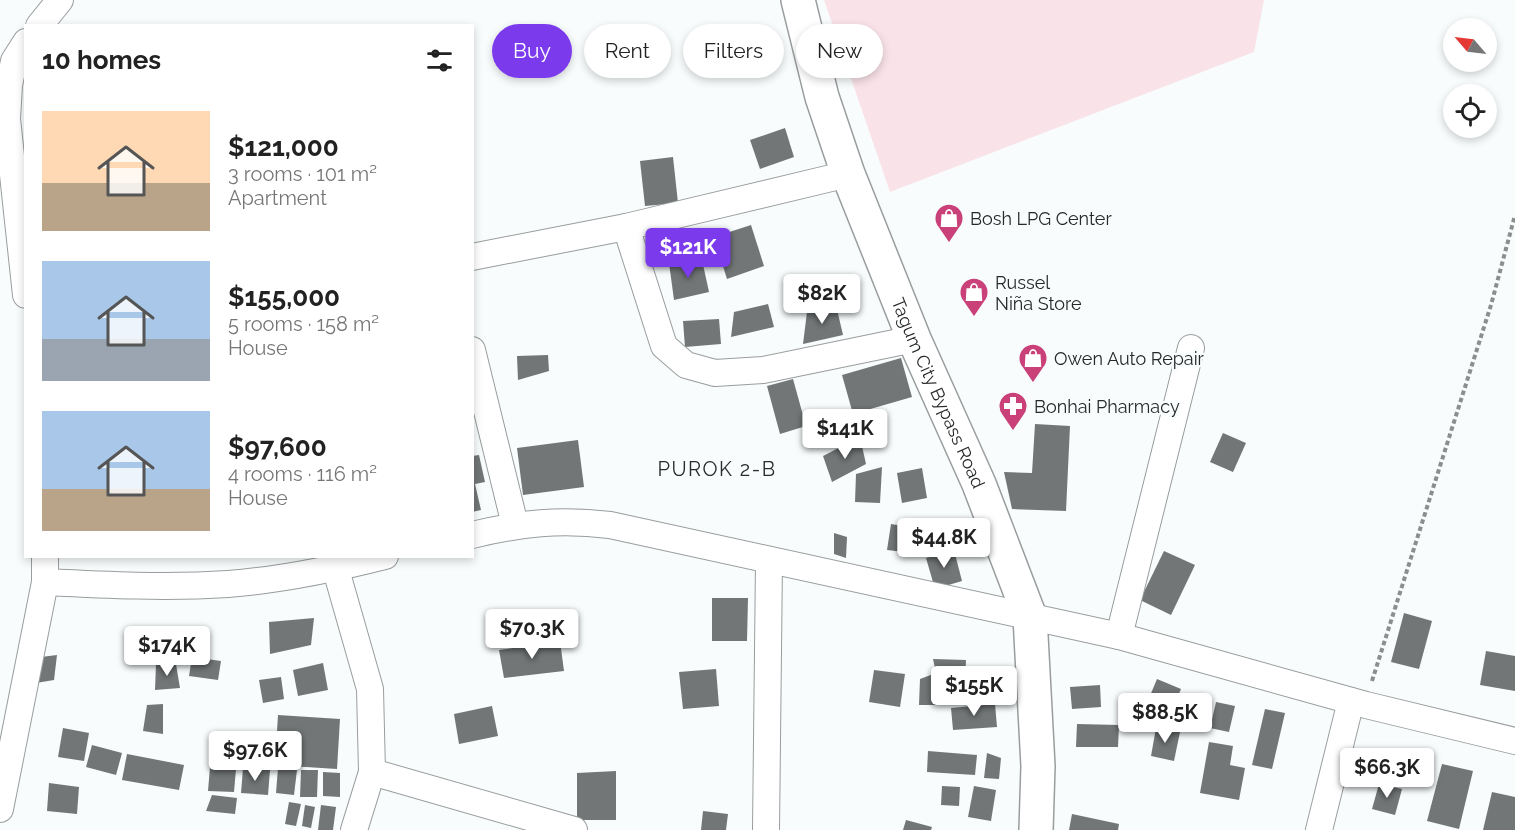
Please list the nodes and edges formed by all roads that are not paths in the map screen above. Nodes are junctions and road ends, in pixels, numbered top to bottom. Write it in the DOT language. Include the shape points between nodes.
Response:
graph roads {
  1 [pos="60,0"];
  2 [pos="798,0"];
  3 [pos="41,24"];
  4 [pos="24,45"];
  5 [pos="848,174"];
  6 [pos="626,227"];
  7 [pos="474,257"];
  8 [pos="24,276"];
  9 [pos="915,339"];
  10 [pos="1191,348"];
  11 [pos="474,358"];
  12 [pos="515,525"];
  13 [pos="474,535"];
  14 [pos="45,558"];
  15 [pos="370,558"];
  16 [pos="769,561"];
  17 [pos="333,563"];
  18 [pos="45,582"];
  19 [pos="1030,618"];
  20 [pos="1119,636"];
  21 [pos="1358,703"];
  22 [pos="1515,741"];
  23 [pos="6,754"];
  24 [pos="372,772"];
  25 [pos="0,809"];
  26 [pos="354,830"];
  27 [pos="574,830"];
  28 [pos="766,830"];
  29 [pos="1036,830"];
  30 [pos="1319,830"];
  1 -- 3 [label="street"];
  2 -- 5 [label="main road, Tagum City Bypass Road" via="822,97"];
  4 -- 8 [label="street" via="14,61 7,119"];
  5 -- 6 [label="street"];
  5 -- 9 [label="main road, Tagum City Bypass Road"];
  6 -- 7 [label="street"];
  6 -- 9 [label="street" via="664,346 686,365 715,373 763,370"];
  9 -- 19 [label="main road, Tagum City Bypass Road" via="980,483"];
  10 -- 20 [label="street"];
  11 -- 12 [label="street"];
  12 -- 13 [label="street"];
  12 -- 16 [label="street" via="570,520 610,525"];
  14 -- 18 [label="street"];
  15 -- 17 [label="street"];
  16 -- 19 [label="street"];
  16 -- 28 [label="street"];
  17 -- 18 [label="street" via="228,584 125,586"];
  17 -- 24 [label="street" via="370,689"];
  18 -- 23 [label="street"];
  19 -- 20 [label="street"];
  19 -- 29 [label="main road, Tagum City Bypass Road" via="1038,766"];
  20 -- 21 [label="street"];
  21 -- 22 [label="street"];
  21 -- 30 [label="street"];
  23 -- 25 [label="street"];
  24 -- 26 [label="street"];
  24 -- 27 [label="street"];
}
